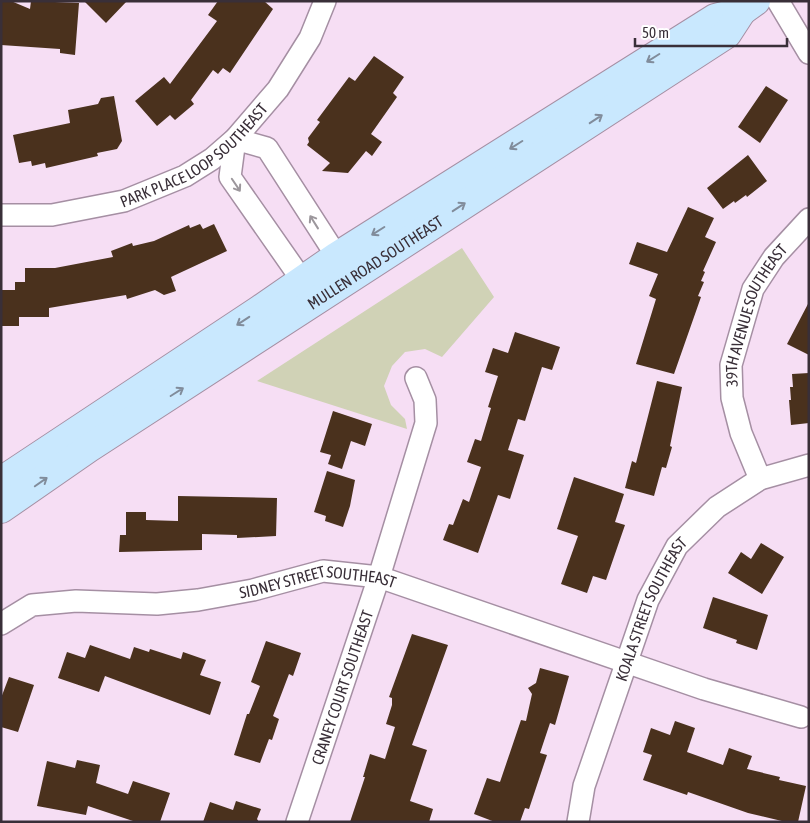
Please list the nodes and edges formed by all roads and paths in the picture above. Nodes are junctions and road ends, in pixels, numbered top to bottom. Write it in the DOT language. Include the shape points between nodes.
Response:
graph roads {
  1 [pos="325,1"];
  2 [pos="778,1"];
  3 [pos="749,6"];
  4 [pos="809,53"];
  5 [pos="235,139"];
  6 [pos="1,215"];
  7 [pos="809,219"];
  8 [pos="343,267"];
  9 [pos="309,291"];
  10 [pos="416,378"];
  11 [pos="809,465"];
  12 [pos="760,479"];
  13 [pos="1,481"];
  14 [pos="1,510"];
  15 [pos="379,577"];
  16 [pos="1,624"];
  17 [pos="626,663"];
  18 [pos="801,717"];
  19 [pos="297,822"];
  20 [pos="578,822"];
  1 -- 5 [label="street, PARK PLACE LOOP SOUTHEAST" via="310,38 278,89"];
  2 -- 4 [label="street"];
  3 -- 8 [label="street, MULLEN ROAD SOUTHEAST" via="727,34"];
  5 -- 6 [label="street, PARK PLACE LOOP SOUTHEAST" via="185,176 124,201 52,215"];
  8 -- 5 [label="street, one-way" via="267,148"];
  5 -- 9 [label="street, one-way" via="230,177"];
  7 -- 12 [label="street, 39TH AVENUE SOUTHEAST" via="774,257 753,289 731,365 732,398 741,434"];
  8 -- 9 [label="street, MULLEN ROAD SOUTHEAST"];
  9 -- 13 [label="street, MULLEN ROAD SOUTHEAST, one-way"];
  14 -- 9 [label="street, MULLEN ROAD SOUTHEAST, one-way"];
  10 -- 15 [label="street, CRANEY COURT SOUTHEAST" via="425,400 426,423"];
  11 -- 12 [label="street, KOALA STREET SOUTHEAST"];
  12 -- 17 [label="street, KOALA STREET SOUTHEAST" via="717,507 676,546 648,600"];
  15 -- 16 [label="street, SIDNEY STREET SOUTHEAST" via="323,571 253,590 198,600 157,604 76,601 32,605"];
  15 -- 17 [label="street, SIDNEY STREET SOUTHEAST"];
  15 -- 19 [label="street, CRANEY COURT SOUTHEAST"];
  17 -- 18 [label="street, SIDNEY STREET SOUTHEAST"];
  17 -- 20 [label="street, KOALA STREET SOUTHEAST" via="584,786"];
}
